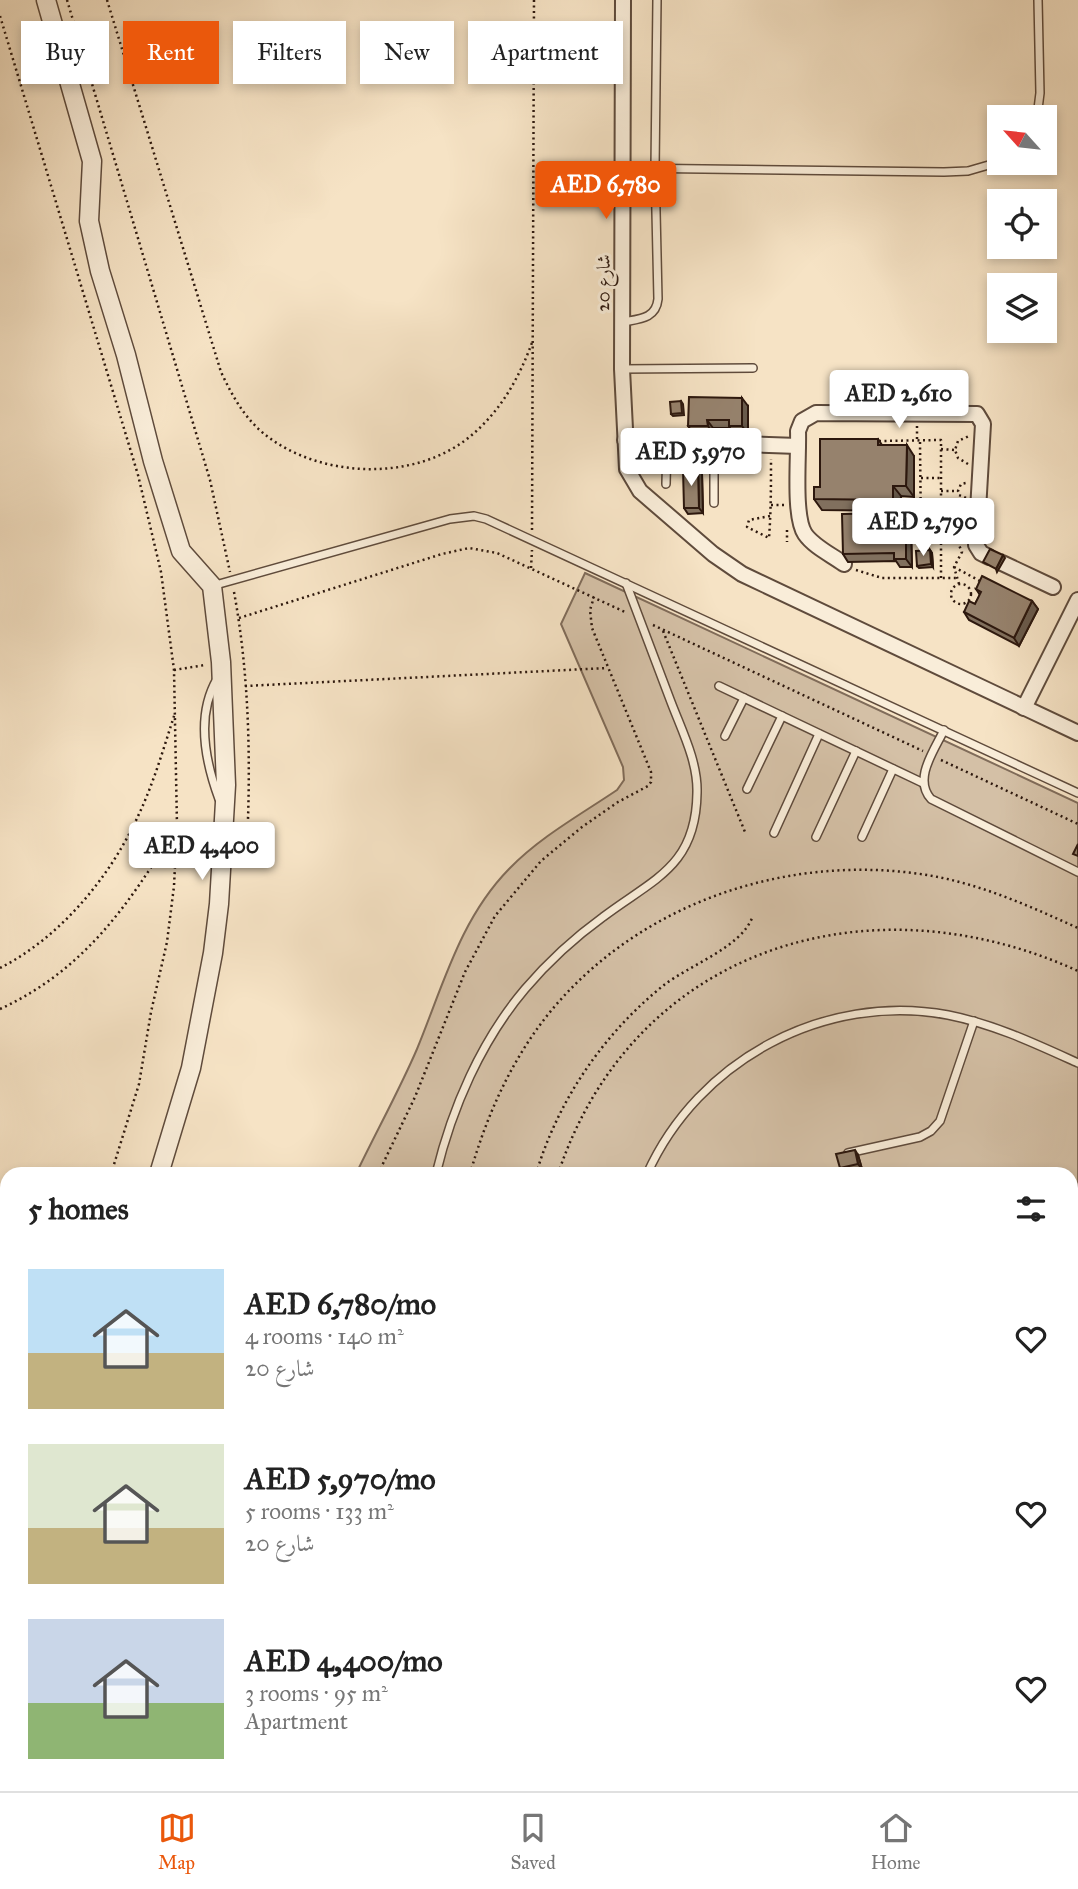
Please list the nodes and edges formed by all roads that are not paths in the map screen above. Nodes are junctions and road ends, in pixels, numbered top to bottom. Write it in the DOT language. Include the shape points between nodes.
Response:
graph roads {
  1 [pos="46,0"];
  2 [pos="623,0"];
  3 [pos="657,0"];
  4 [pos="1038,0"];
  5 [pos="1038,105"];
  6 [pos="987,165"];
  7 [pos="624,168"];
  8 [pos="655,168"];
  9 [pos="622,322"];
  10 [pos="753,368"];
  11 [pos="622,369"];
  12 [pos="625,440"];
  13 [pos="667,442"];
  14 [pos="714,443"];
  15 [pos="798,446"];
  16 [pos="666,484"];
  17 [pos="714,503"];
  18 [pos="844,564"];
  19 [pos="626,582"];
  20 [pos="212,586"];
  21 [pos="1053,587"];
  22 [pos="1078,600"];
  23 [pos="719,686"];
  24 [pos="744,698"];
  25 [pos="1024,708"];
  26 [pos="782,716"];
  27 [pos="944,730"];
  28 [pos="1078,733"];
  29 [pos="819,734"];
  30 [pos="725,736"];
  31 [pos="856,751"];
  32 [pos="893,769"];
  33 [pos="923,783"];
  34 [pos="747,789"];
  35 [pos="1078,793"];
  36 [pos="774,833"];
  37 [pos="816,837"];
  38 [pos="862,837"];
  39 [pos="1078,872"];
  40 [pos="974,1021"];
  41 [pos="1078,1063"];
  42 [pos="844,1154"];
  43 [pos="165,1165"];
  44 [pos="438,1167"];
  45 [pos="651,1167"];
  1 -- 20 [label="street" via="92,161 89,221 153,461 181,551"];
  2 -- 7 [label="street, شارع 20"];
  3 -- 8 [label="lane"];
  4 -- 5 [label="lane"];
  6 -- 8 [label="lane" via="944,172"];
  7 -- 8 [label="lane"];
  7 -- 9 [label="street, شارع 20"];
  8 -- 9 [label="lane" via="658,306 649,316"];
  9 -- 11 [label="street, شارع 20"];
  10 -- 11 [label="lane"];
  11 -- 12 [label="street, شارع 20"];
  12 -- 13 [label="street"];
  12 -- 25 [label="street, شارع 20" via="627,469 640,492 727,564"];
  13 -- 14 [label="street"];
  13 -- 16 [label="lane"];
  14 -- 15 [label="street"];
  14 -- 17 [label="lane"];
  15 -- 18 [label="street" via="800,524 810,539"];
  15 -- 21 [label="street" via="799,426 816,413 974,413 982,420 983,435 976,545 981,553"];
  19 -- 20 [label="lane" via="486,519 462,516"];
  19 -- 27 [label="lane"];
  19 -- 44 [label="lane" via="695,768 697,806 691,833 670,870 563,950 510,1008 463,1092"];
  20 -- 43 [label="street" via="226,744 224,849 205,1002"];
  22 -- 25 [label="street"];
  23 -- 24 [label="lane"];
  24 -- 26 [label="lane"];
  24 -- 30 [label="lane"];
  25 -- 28 [label="street, شارع 20"];
  26 -- 29 [label="lane"];
  26 -- 34 [label="lane"];
  27 -- 33 [label="lane"];
  27 -- 35 [label="lane"];
  29 -- 31 [label="lane"];
  29 -- 36 [label="lane"];
  31 -- 32 [label="lane"];
  31 -- 37 [label="lane"];
  32 -- 33 [label="lane"];
  32 -- 38 [label="lane"];
  33 -- 39 [label="lane" via="936,803"];
  40 -- 41 [label="lane"];
  40 -- 42 [label="lane" via="943,1114 932,1131"];
  40 -- 45 [label="lane" via="927,1012 887,1011 830,1019 790,1033 745,1057 710,1085 671,1130"];
}
